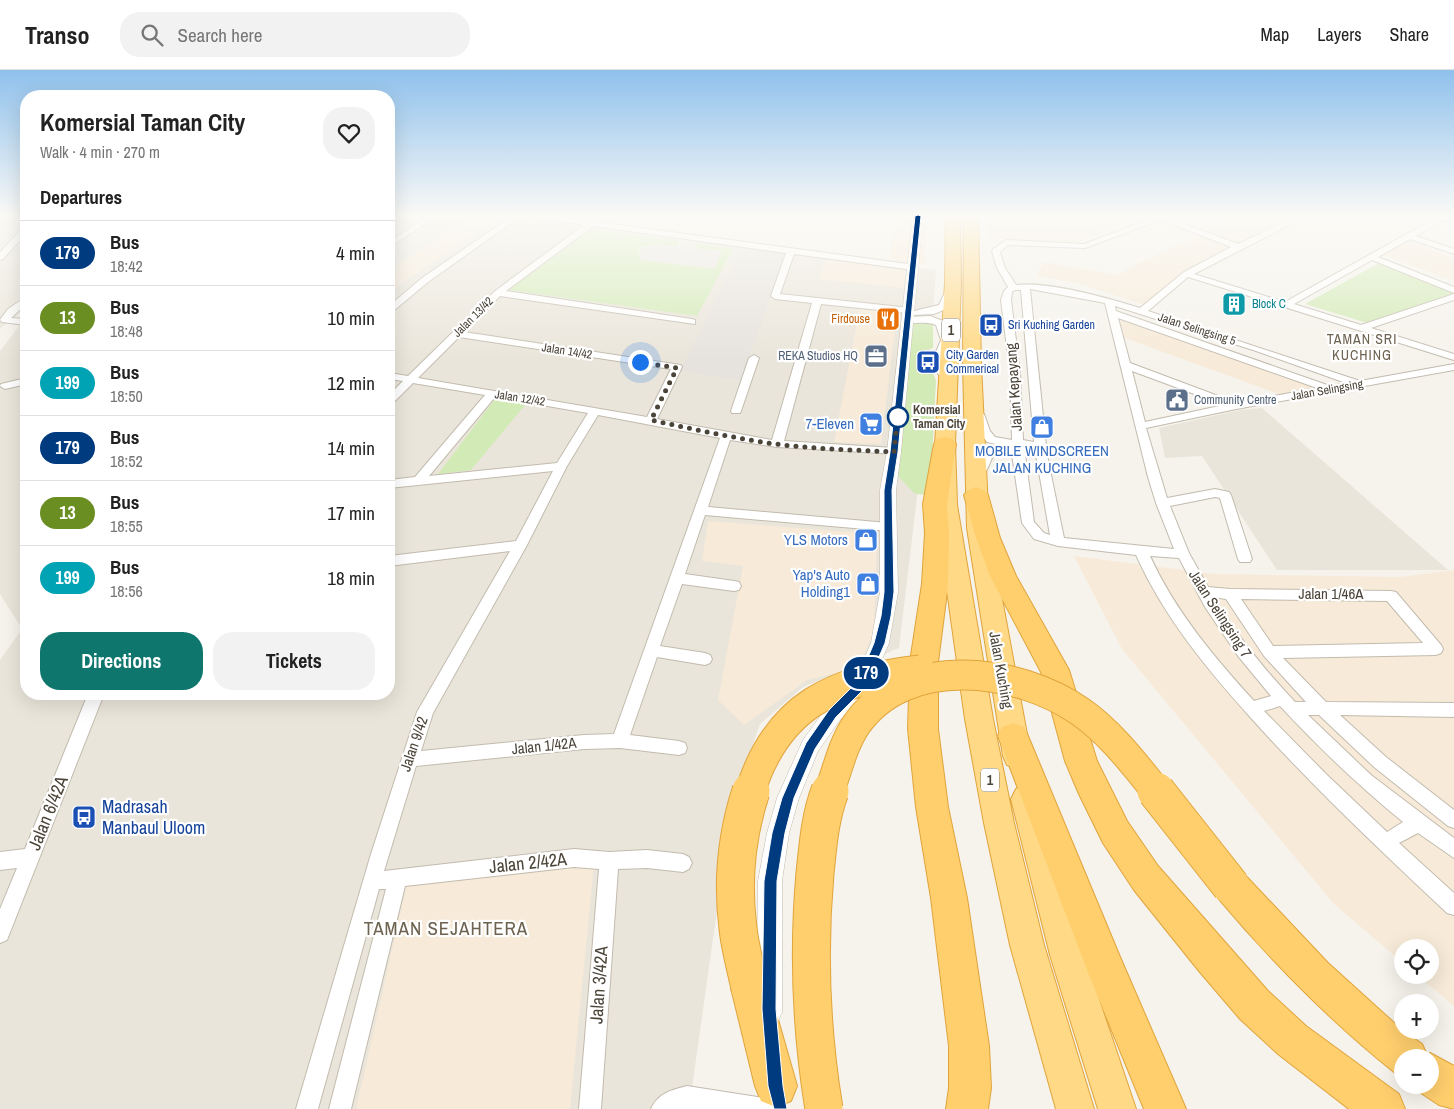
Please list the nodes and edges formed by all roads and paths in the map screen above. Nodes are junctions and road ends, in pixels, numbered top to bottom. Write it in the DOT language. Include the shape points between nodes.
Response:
graph roads {
  1 [pos="448,264"];
  2 [pos="537,264"];
  3 [pos="786,264"];
  4 [pos="894,264"];
  5 [pos="953,264"];
  6 [pos="971,264"];
  7 [pos="1000,264"];
  8 [pos="1205,264"];
  9 [pos="1357,264"];
  10 [pos="1396,264"];
  11 [pos="1401,264"];
  12 [pos="913,267"];
  13 [pos="1187,274"];
  14 [pos="953,283"];
  15 [pos="1454,283"];
  16 [pos="1028,286"];
  17 [pos="1013,288"];
  18 [pos="1454,290"];
  19 [pos="498,293"];
  20 [pos="1454,297"];
  21 [pos="817,300"];
  22 [pos="1109,301"];
  23 [pos="20,304"];
  24 [pos="395,305"];
  25 [pos="1286,305"];
  26 [pos="1142,311"];
  27 [pos="911,312"];
  28 [pos="1112,313"];
  29 [pos="20,321"];
  30 [pos="692,322"];
  31 [pos="1362,328"];
  32 [pos="456,334"];
  33 [pos="1454,357"];
  34 [pos="754,358"];
  35 [pos="1126,365"];
  36 [pos="1454,368"];
  37 [pos="395,377"];
  38 [pos="948,379"];
  39 [pos="410,380"];
  40 [pos="20,382"];
  41 [pos="972,383"];
  42 [pos="1359,384"];
  43 [pos="5,386"];
  44 [pos="1330,389"];
  45 [pos="395,394"];
  46 [pos="492,394"];
  47 [pos="1236,406"];
  48 [pos="595,411"];
  49 [pos="736,411"];
  50 [pos="651,420"];
  51 [pos="1141,426"];
  52 [pos="726,436"];
  53 [pos="777,444"];
  54 [pos="945,444"];
  55 [pos="1040,446"];
  56 [pos="1018,448"];
  57 [pos="894,452"];
  58 [pos="561,466"];
  59 [pos="419,480"];
  60 [pos="395,483"];
  61 [pos="976,490"];
  62 [pos="1162,503"];
  63 [pos="700,510"];
  64 [pos="888,527"];
  65 [pos="1058,542"];
  66 [pos="520,545"];
  67 [pos="1141,551"];
  68 [pos="1183,554"];
  69 [pos="1245,559"];
  70 [pos="395,560"];
  71 [pos="677,578"];
  72 [pos="734,586"];
  73 [pos="1202,591"];
  74 [pos="1230,594"];
  75 [pos="652,650"];
  76 [pos="1269,652"];
  77 [pos="705,659"];
  78 [pos="1026,684"];
  79 [pos="94,700"];
  80 [pos="1287,703"];
  81 [pos="1251,708"];
  82 [pos="1326,709"];
  83 [pos="1454,710"];
  84 [pos="1013,736"];
  85 [pos="620,741"];
  86 [pos="679,748"];
  87 [pos="408,759"];
  88 [pos="1454,820"];
  89 [pos="1417,824"];
  90 [pos="1385,842"];
  91 [pos="1454,849"];
  92 [pos="31,857"];
  93 [pos="0,860"];
  94 [pos="609,861"];
  95 [pos="683,863"];
  96 [pos="398,879"];
  97 [pos="373,881"];
  98 [pos="1454,906"];
  99 [pos="0,933"];
  100 [pos="1396,1049"];
  101 [pos="1439,1080"];
  102 [pos="1454,1090"];
  103 [pos="773,1101"];
  104 [pos="307,1109"];
  105 [pos="340,1109"];
  106 [pos="590,1109"];
  107 [pos="662,1109"];
  108 [pos="824,1109"];
  109 [pos="967,1109"];
  110 [pos="1075,1109"];
  111 [pos="1117,1109"];
  112 [pos="1165,1109"];
  113 [pos="1384,1109"];
  1 -- 24 [label="street"];
  2 -- 19 [label="street, Jalan 13/42"];
  3 -- 21 [label="street" via="775,296"];
  4 -- 12 [label="street"];
  5 -- 14 [label="highway, Jalan Kuching / 1"];
  6 -- 41 [label="highway, Jalan Kuching / 1"];
  7 -- 17 [label="street"];
  8 -- 13 [label="street"];
  9 -- 25 [label="street"];
  10 -- 18 [label="street"];
  11 -- 15 [label="street"];
  12 -- 27 [label="street"];
  13 -- 25 [label="street"];
  13 -- 26 [label="street"];
  14 -- 27 [label="street" via="943,307 934,311"];
  14 -- 38 [label="highway, Jalan Kuching / 1"];
  16 -- 17 [label="street"];
  16 -- 22 [label="street, Jalan Selingsing 5"];
  16 -- 55 [label="street"];
  17 -- 56 [label="street, Jalan Kepayang" via="1008,291 1006,300"];
  19 -- 30 [label="street"];
  19 -- 32 [label="street, Jalan 13/42"];
  20 -- 31 [label="street"];
  21 -- 27 [label="street"];
  21 -- 53 [label="street"];
  22 -- 26 [label="street, Jalan Selingsing 5"];
  22 -- 28 [label="street, Jalan Selingsing 7"];
  23 -- 29 [label="street" via="5,320"];
  25 -- 31 [label="street"];
  26 -- 42 [label="street, Jalan Selingsing 5"];
  27 -- 38 [label="street" via="940,323 946,340 937,362"];
  27 -- 57 [label="street"];
  28 -- 35 [label="street, Jalan Selingsing 7"];
  28 -- 44 [label="street"];
  31 -- 33 [label="street"];
  32 -- 39 [label="street, Jalan 13/42"];
  32 -- 50 [label="street, Jalan 14/42" via="677,368"];
  34 -- 49 [label="street"];
  35 -- 47 [label="street"];
  35 -- 51 [label="street, Jalan Selingsing 7"];
  36 -- 42 [label="street, Jalan Selingsing"];
  37 -- 39 [label="street, Jalan 12/42"];
  38 -- 54 [label="highway, Jalan Kuching / 1"];
  39 -- 45 [label="street, Jalan 13/42"];
  39 -- 46 [label="street, Jalan 12/42"];
  40 -- 43 [label="street"];
  41 -- 56 [label="street" via="985,436"];
  41 -- 61 [label="highway, Jalan Kuching / 1"];
  42 -- 44 [label="street, Jalan Selingsing"];
  44 -- 47 [label="street, Jalan Selingsing"];
  46 -- 48 [label="street, Jalan 12/42"];
  46 -- 59 [label="street"];
  47 -- 51 [label="street, Jalan Selingsing"];
  48 -- 50 [label="street, Jalan 12/42"];
  48 -- 58 [label="street, Jalan 9/42"];
  50 -- 52 [label="street, Jalan 12/42"];
  51 -- 62 [label="street, Jalan Selingsing 7"];
  52 -- 53 [label="street, Jalan 12/42"];
  52 -- 63 [label="street"];
  53 -- 57 [label="street, Jalan 12/42"];
  54 -- 109 [label="highway" via="935,504 935,584 924,662 923,728 969,1046"];
  54 -- 110 [label="highway, Jalan Kuching / 1" via="948,514 978,719 998,823 1027,945"];
  55 -- 56 [label="street"];
  55 -- 65 [label="street"];
  56 -- 61 [label="street" via="994,450 986,455"];
  56 -- 65 [label="street, Jalan Kepayang" via="1028,523 1039,536"];
  57 -- 64 [label="street" via="888,490"];
  58 -- 59 [label="street"];
  58 -- 66 [label="street, Jalan 9/42"];
  59 -- 60 [label="street"];
  61 -- 84 [label="highway, Jalan Kuching / 1" via="983,567"];
  61 -- 113 [label="highway" via="988,538 1003,576 1055,670 1076,745 1096,794 1135,863 1254,1005 1292,1040"];
  62 -- 68 [label="street, Jalan Selingsing 7"];
  62 -- 69 [label="street" via="1223,494"];
  63 -- 64 [label="street"];
  63 -- 71 [label="street"];
  64 -- 103 [label="street" via="889,592 880,643 862,684 832,714 810,746 788,798 778,833 770,881 769,1009"];
  65 -- 67 [label="street, Jalan Kepayang"];
  66 -- 70 [label="street"];
  66 -- 87 [label="street, Jalan 9/42" via="425,712"];
  67 -- 68 [label="street, Jalan Kepayang"];
  67 -- 81 [label="street" via="1186,628"];
  68 -- 73 [label="street, Jalan Selingsing 7"];
  71 -- 72 [label="street"];
  71 -- 75 [label="street"];
  73 -- 74 [label="street, Jalan 1/46A"];
  73 -- 80 [label="street, Jalan Selingsing 7" via="1236,641"];
  74 -- 76 [label="street"];
  74 -- 76 [label="street, Jalan 1/46A" via="1391,596 1436,649"];
  75 -- 77 [label="street"];
  75 -- 85 [label="street"];
  76 -- 82 [label="street"];
  78 -- 100 [label="highway, bridge" via="1063,700 1104,730 1274,937"];
  78 -- 103 [label="highway, bridge" via="990,672 962,668 936,668 860,680 802,708 777,733 760,761 742,822 737,921"];
  78 -- 108 [label="highway, bridge" via="978,676 927,678 886,696 868,710 847,739 823,812 812,899 811,999 816,1066"];
  79 -- 92 [label="street, Jalan 6/42A"];
  80 -- 81 [label="street"];
  80 -- 82 [label="street"];
  80 -- 89 [label="street, Jalan Selingsing 7" via="1359,775"];
  81 -- 90 [label="street"];
  82 -- 83 [label="street"];
  82 -- 88 [label="street" via="1387,769"];
  84 -- 111 [label="highway, Jalan Kuching / 1" via="1037,845 1067,955"];
  84 -- 112 [label="highway"];
  85 -- 86 [label="street, Jalan 1/42A"];
  85 -- 87 [label="street, Jalan 1/42A"];
  87 -- 97 [label="street, Jalan 9/42"];
  89 -- 90 [label="street"];
  89 -- 91 [label="street, Jalan Selingsing 7"];
  90 -- 98 [label="street"];
  92 -- 93 [label="street"];
  92 -- 99 [label="street, Jalan 6/42A"];
  94 -- 95 [label="street, Jalan 2/42A" via="647,859"];
  94 -- 96 [label="street, Jalan 2/42A" via="574,858"];
  94 -- 106 [label="street, Jalan 3/42A"];
  96 -- 97 [label="street, Jalan 2/42A"];
  96 -- 105 [label="street"];
  97 -- 104 [label="street, Jalan 9/42"];
  101 -- 102 [label="highway"];
  103 -- 107 [label="street" via="687,1098 670,1102"];
}
